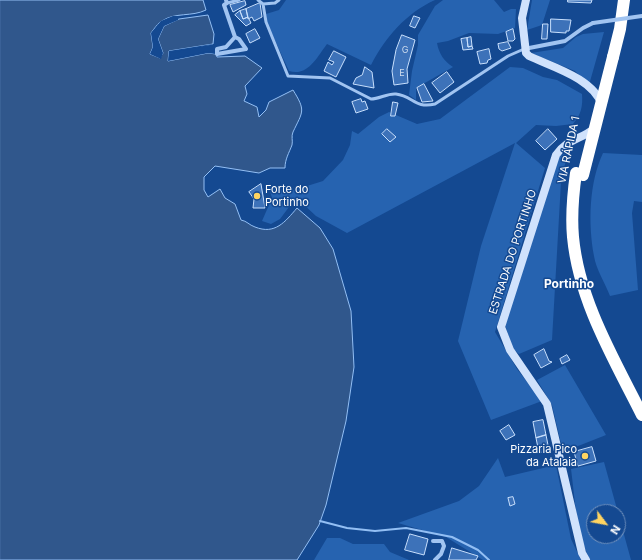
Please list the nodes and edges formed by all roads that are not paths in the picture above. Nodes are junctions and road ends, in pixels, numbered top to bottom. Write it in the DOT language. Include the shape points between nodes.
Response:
graph roads {
  1 [pos="239,0"];
  2 [pos="258,0"];
  3 [pos="279,0"];
  4 [pos="526,0"];
  5 [pos="616,0"];
  6 [pos="624,0"];
  7 [pos="227,2"];
  8 [pos="263,4"];
  9 [pos="642,16"];
  10 [pos="235,37"];
  11 [pos="524,49"];
  12 [pos="609,57"];
  13 [pos="580,174"];
  14 [pos="642,398"];
  15 [pos="642,415"];
  16 [pos="433,541"];
  17 [pos="435,560"];
  18 [pos="586,560"];
  1 -- 7 [label="lane"];
  2 -- 8 [label="lane"];
  3 -- 8 [label="lane" via="276,3"];
  4 -- 11 [label="street" via="522,18"];
  5 -- 12 [label="highway, VIA RÁPIDA 1"];
  6 -- 12 [label="highway, VIA RÁPIDA 1" via="620,29"];
  7 -- 10 [label="street" via="224,5"];
  8 -- 11 [label="lane" via="266,22 288,76 330,78 371,99 394,93 421,105 435,104 508,56"];
  9 -- 11 [label="street, bridge" via="593,23 565,41"];
  10 -- 10 [label="street" via="246,49 217,54 217,49 226,47"];
  11 -- 18 [label="street, ESTRADA DO PORTINHO" via="529,56 574,76 596,93 602,104 603,116 598,125 586,135 572,139 562,146 556,155 501,327 510,350 547,404 582,553"];
  12 -- 13 [label="highway, VIA RÁPIDA 1, bridge"];
  13 -- 14 [label="highway, VIA RÁPIDA 1" via="580,215 588,275 604,319"];
  13 -- 15 [label="highway, VIA RÁPIDA 1" via="572,223 580,278 596,322"];
  16 -- 17 [label="street" via="442,542 444,546"];
}
